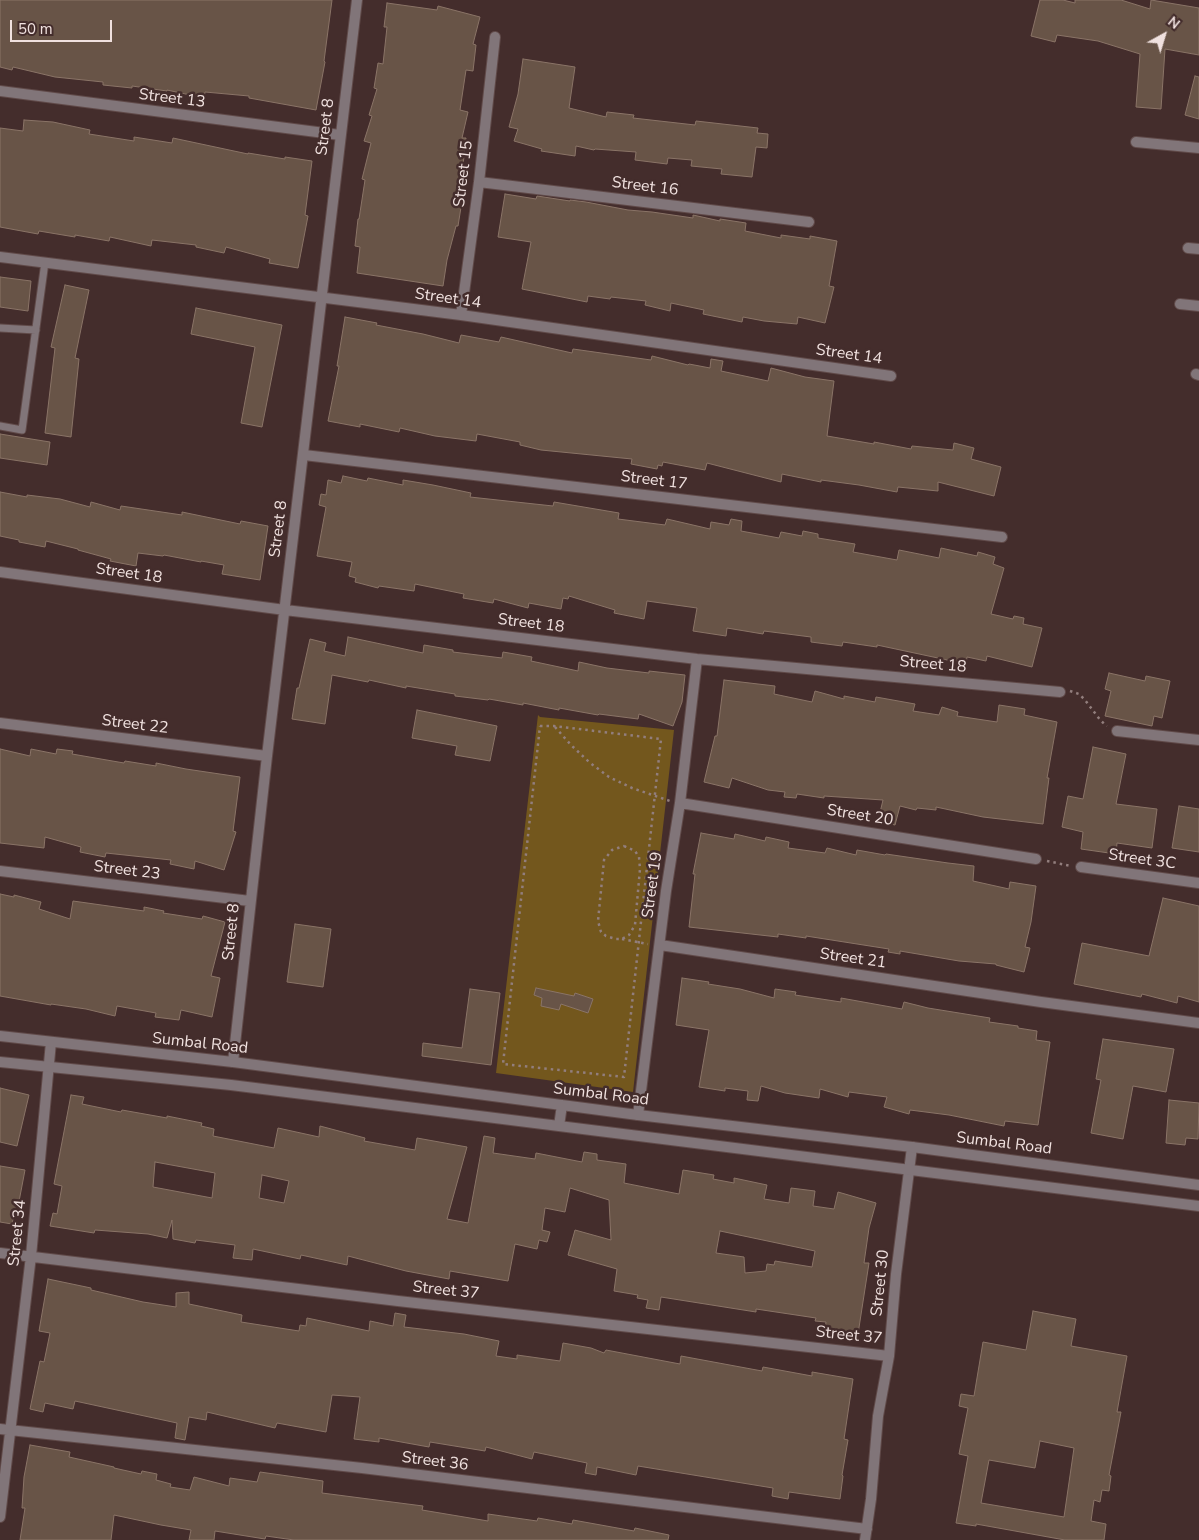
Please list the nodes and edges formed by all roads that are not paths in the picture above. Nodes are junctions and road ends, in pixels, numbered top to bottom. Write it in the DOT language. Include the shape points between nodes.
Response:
graph roads {
  1 [pos="357,0"];
  2 [pos="495,37"];
  3 [pos="0,92"];
  4 [pos="340,136"];
  5 [pos="1136,142"];
  6 [pos="1199,148"];
  7 [pos="478,182"];
  8 [pos="808,222"];
  9 [pos="1188,248"];
  10 [pos="1199,249"];
  11 [pos="0,257"];
  12 [pos="45,262"];
  13 [pos="322,297"];
  14 [pos="1180,304"];
  15 [pos="1199,306"];
  16 [pos="460,315"];
  17 [pos="0,328"];
  18 [pos="36,330"];
  19 [pos="891,376"];
  20 [pos="0,426"];
  21 [pos="304,455"];
  22 [pos="1002,537"];
  23 [pos="0,572"];
  24 [pos="284,610"];
  25 [pos="697,659"];
  26 [pos="1060,692"];
  27 [pos="0,723"];
  28 [pos="1117,731"];
  29 [pos="1199,740"];
  30 [pos="267,756"];
  31 [pos="680,803"];
  32 [pos="1036,859"];
  33 [pos="1081,867"];
  34 [pos="0,870"];
  35 [pos="1199,883"];
  36 [pos="250,901"];
  37 [pos="660,946"];
  38 [pos="1199,1023"];
  39 [pos="0,1036"];
  40 [pos="51,1042"];
  41 [pos="0,1062"];
  42 [pos="233,1062"];
  43 [pos="48,1068"];
  44 [pos="562,1105"];
  45 [pos="638,1115"];
  46 [pos="559,1126"];
  47 [pos="912,1147"];
  48 [pos="909,1169"];
  49 [pos="1199,1184"];
  50 [pos="1199,1206"];
  51 [pos="0,1253"];
  52 [pos="31,1256"];
  53 [pos="889,1356"];
  54 [pos="5,1429"];
  55 [pos="0,1517"];
  56 [pos="866,1535"];
  1 -- 4 [label="street, Street 8"];
  2 -- 7 [label="street, Street 15"];
  3 -- 4 [label="street, Street 13"];
  4 -- 13 [label="street, Street 8"];
  5 -- 6 [label="street"];
  7 -- 8 [label="street, Street 16"];
  7 -- 16 [label="street, Street 15"];
  9 -- 10 [label="street"];
  11 -- 12 [label="street, Street 14"];
  12 -- 13 [label="street, Street 14"];
  12 -- 18 [label="lane"];
  13 -- 16 [label="street, Street 14"];
  13 -- 21 [label="street, Street 8"];
  14 -- 15 [label="street"];
  16 -- 19 [label="street, Street 14"];
  17 -- 18 [label="lane"];
  18 -- 20 [label="lane" via="22,430"];
  21 -- 22 [label="street, Street 17"];
  21 -- 24 [label="street, Street 8"];
  23 -- 24 [label="street, Street 18"];
  24 -- 25 [label="street, Street 18"];
  24 -- 30 [label="street, Street 8"];
  25 -- 26 [label="street, Street 18"];
  25 -- 31 [label="street, Street 19"];
  27 -- 30 [label="street, Street 22"];
  28 -- 29 [label="street"];
  30 -- 36 [label="street, Street 8"];
  31 -- 32 [label="street, Street 20"];
  31 -- 37 [label="street, Street 19"];
  33 -- 35 [label="street, Street 3C"];
  34 -- 36 [label="street, Street 23"];
  36 -- 42 [label="street, Street 8"];
  37 -- 38 [label="street, Street 21"];
  37 -- 45 [label="street, Street 19"];
  39 -- 40 [label="street, Sumbal Road"];
  40 -- 42 [label="street, Sumbal Road"];
  40 -- 43 [label="street, Street 34"];
  41 -- 43 [label="street"];
  42 -- 44 [label="street, Sumbal Road"];
  43 -- 46 [label="street" via="231,1085"];
  43 -- 52 [label="street, Street 34"];
  44 -- 45 [label="street, Sumbal Road"];
  44 -- 46 [label="street"];
  45 -- 47 [label="street, Sumbal Road"];
  46 -- 48 [label="street"];
  47 -- 48 [label="street, Street 30"];
  47 -- 49 [label="street, Sumbal Road"];
  48 -- 50 [label="street"];
  48 -- 53 [label="street, Street 30"];
  51 -- 52 [label="street, Street 37"];
  52 -- 53 [label="street, Street 37"];
  52 -- 54 [label="street, Street 34"];
  53 -- 56 [label="street, Street 30" via="878,1416"];
  54 -- 55 [label="street, Street 34"];
  54 -- 56 [label="street, Street 36" via="372,1469"];
}
